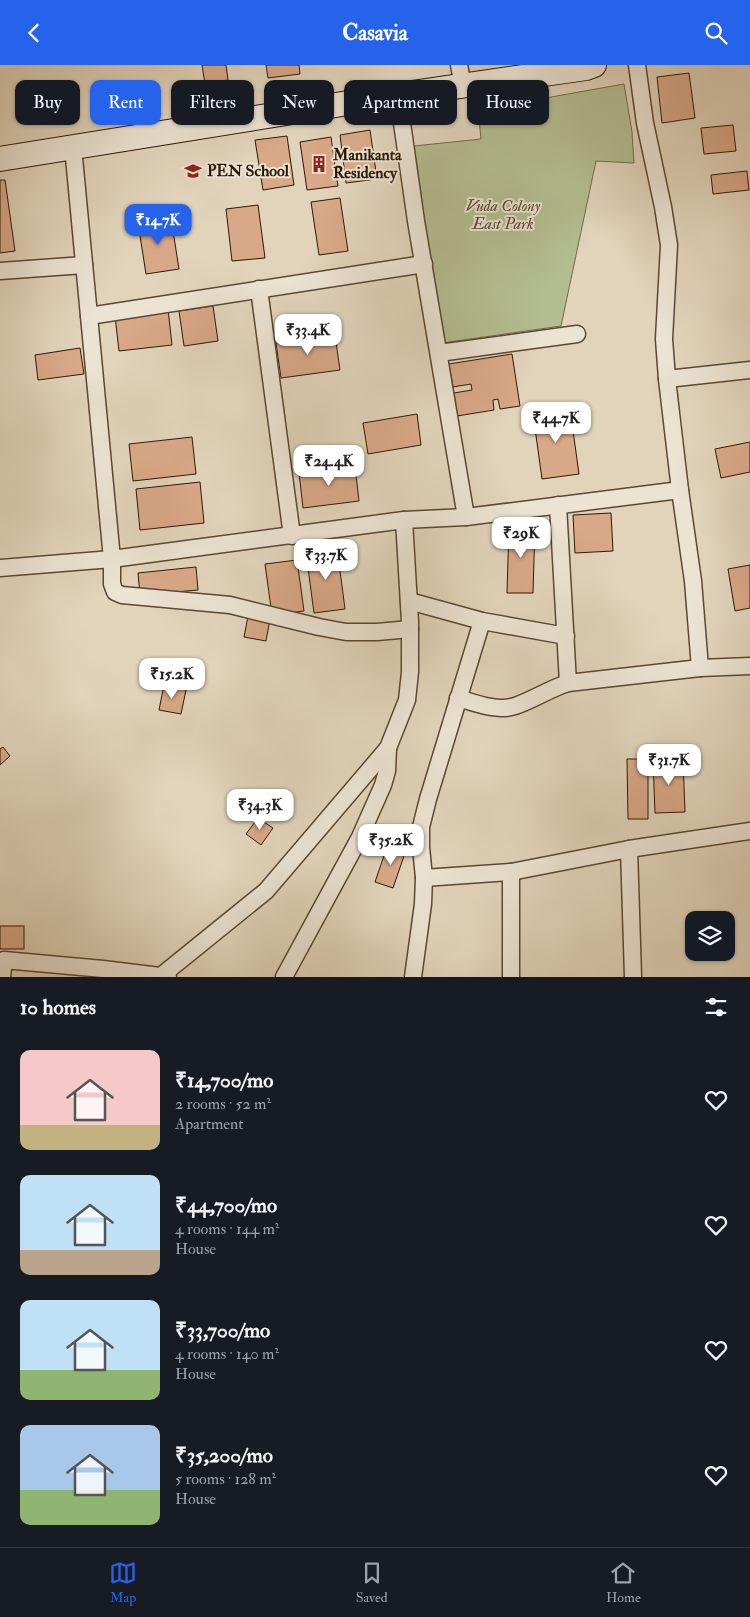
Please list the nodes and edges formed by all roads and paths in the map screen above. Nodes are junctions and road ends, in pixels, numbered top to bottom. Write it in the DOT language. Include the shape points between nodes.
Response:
graph roads {
  1 [pos="594,65"];
  2 [pos="637,65"];
  3 [pos="461,75"];
  4 [pos="445,80"];
  5 [pos="344,104"];
  6 [pos="403,125"];
  7 [pos="72,147"];
  8 [pos="0,159"];
  9 [pos="424,264"];
  10 [pos="84,265"];
  11 [pos="0,271"];
  12 [pos="258,289"];
  13 [pos="88,316"];
  14 [pos="576,334"];
  15 [pos="439,353"];
  16 [pos="750,370"];
  17 [pos="667,379"];
  18 [pos="680,490"];
  19 [pos="558,505"];
  20 [pos="466,517"];
  21 [pos="404,520"];
  22 [pos="292,536"];
  23 [pos="112,559"];
  24 [pos="0,568"];
  25 [pos="409,601"];
  26 [pos="482,621"];
  27 [pos="410,629"];
  28 [pos="566,636"];
  29 [pos="750,666"];
  30 [pos="700,668"];
  31 [pos="568,683"];
  32 [pos="458,698"];
  33 [pos="388,748"];
  34 [pos="750,831"];
  35 [pos="629,849"];
  36 [pos="511,872"];
  37 [pos="424,878"];
  38 [pos="2,960"];
  39 [pos="2,977"];
  40 [pos="164,977"];
  41 [pos="284,977"];
  42 [pos="413,977"];
  43 [pos="511,977"];
  44 [pos="633,977"];
  1 -- 3 [label="main road"];
  2 -- 17 [label="street" via="669,245 664,339"];
  3 -- 4 [label="main road"];
  5 -- 7 [label="main road"];
  6 -- 9 [label="street"];
  7 -- 8 [label="main road"];
  7 -- 10 [label="street"];
  9 -- 12 [label="street"];
  9 -- 15 [label="street"];
  10 -- 11 [label="street"];
  10 -- 13 [label="street"];
  12 -- 13 [label="street"];
  12 -- 22 [label="street"];
  13 -- 23 [label="street"];
  14 -- 15 [label="street"];
  15 -- 20 [label="street"];
  16 -- 17 [label="street"];
  17 -- 18 [label="street"];
  18 -- 19 [label="street"];
  18 -- 30 [label="street" via="694,581"];
  19 -- 20 [label="street"];
  19 -- 28 [label="street"];
  20 -- 21 [label="street"];
  21 -- 22 [label="street"];
  21 -- 25 [label="street"];
  22 -- 23 [label="street"];
  23 -- 24 [label="street"];
  23 -- 27 [label="street" via="112,584 115,592 122,595 230,605 346,632"];
  25 -- 26 [label="street"];
  25 -- 27 [label="street"];
  26 -- 28 [label="street"];
  26 -- 32 [label="street"];
  27 -- 33 [label="street" via="407,700"];
  28 -- 31 [label="street"];
  29 -- 30 [label="street"];
  30 -- 31 [label="street"];
  31 -- 32 [label="street" via="513,707 486,706"];
  32 -- 37 [label="street" via="421,827"];
  33 -- 40 [label="street" via="266,891"];
  33 -- 41 [label="street" via="383,785 360,837"];
  34 -- 35 [label="street"];
  35 -- 36 [label="street"];
  35 -- 44 [label="street"];
  36 -- 37 [label="street"];
  36 -- 43 [label="street"];
  37 -- 42 [label="street"];
  38 -- 39 [label="street"];
  38 -- 40 [label="street"];
}
